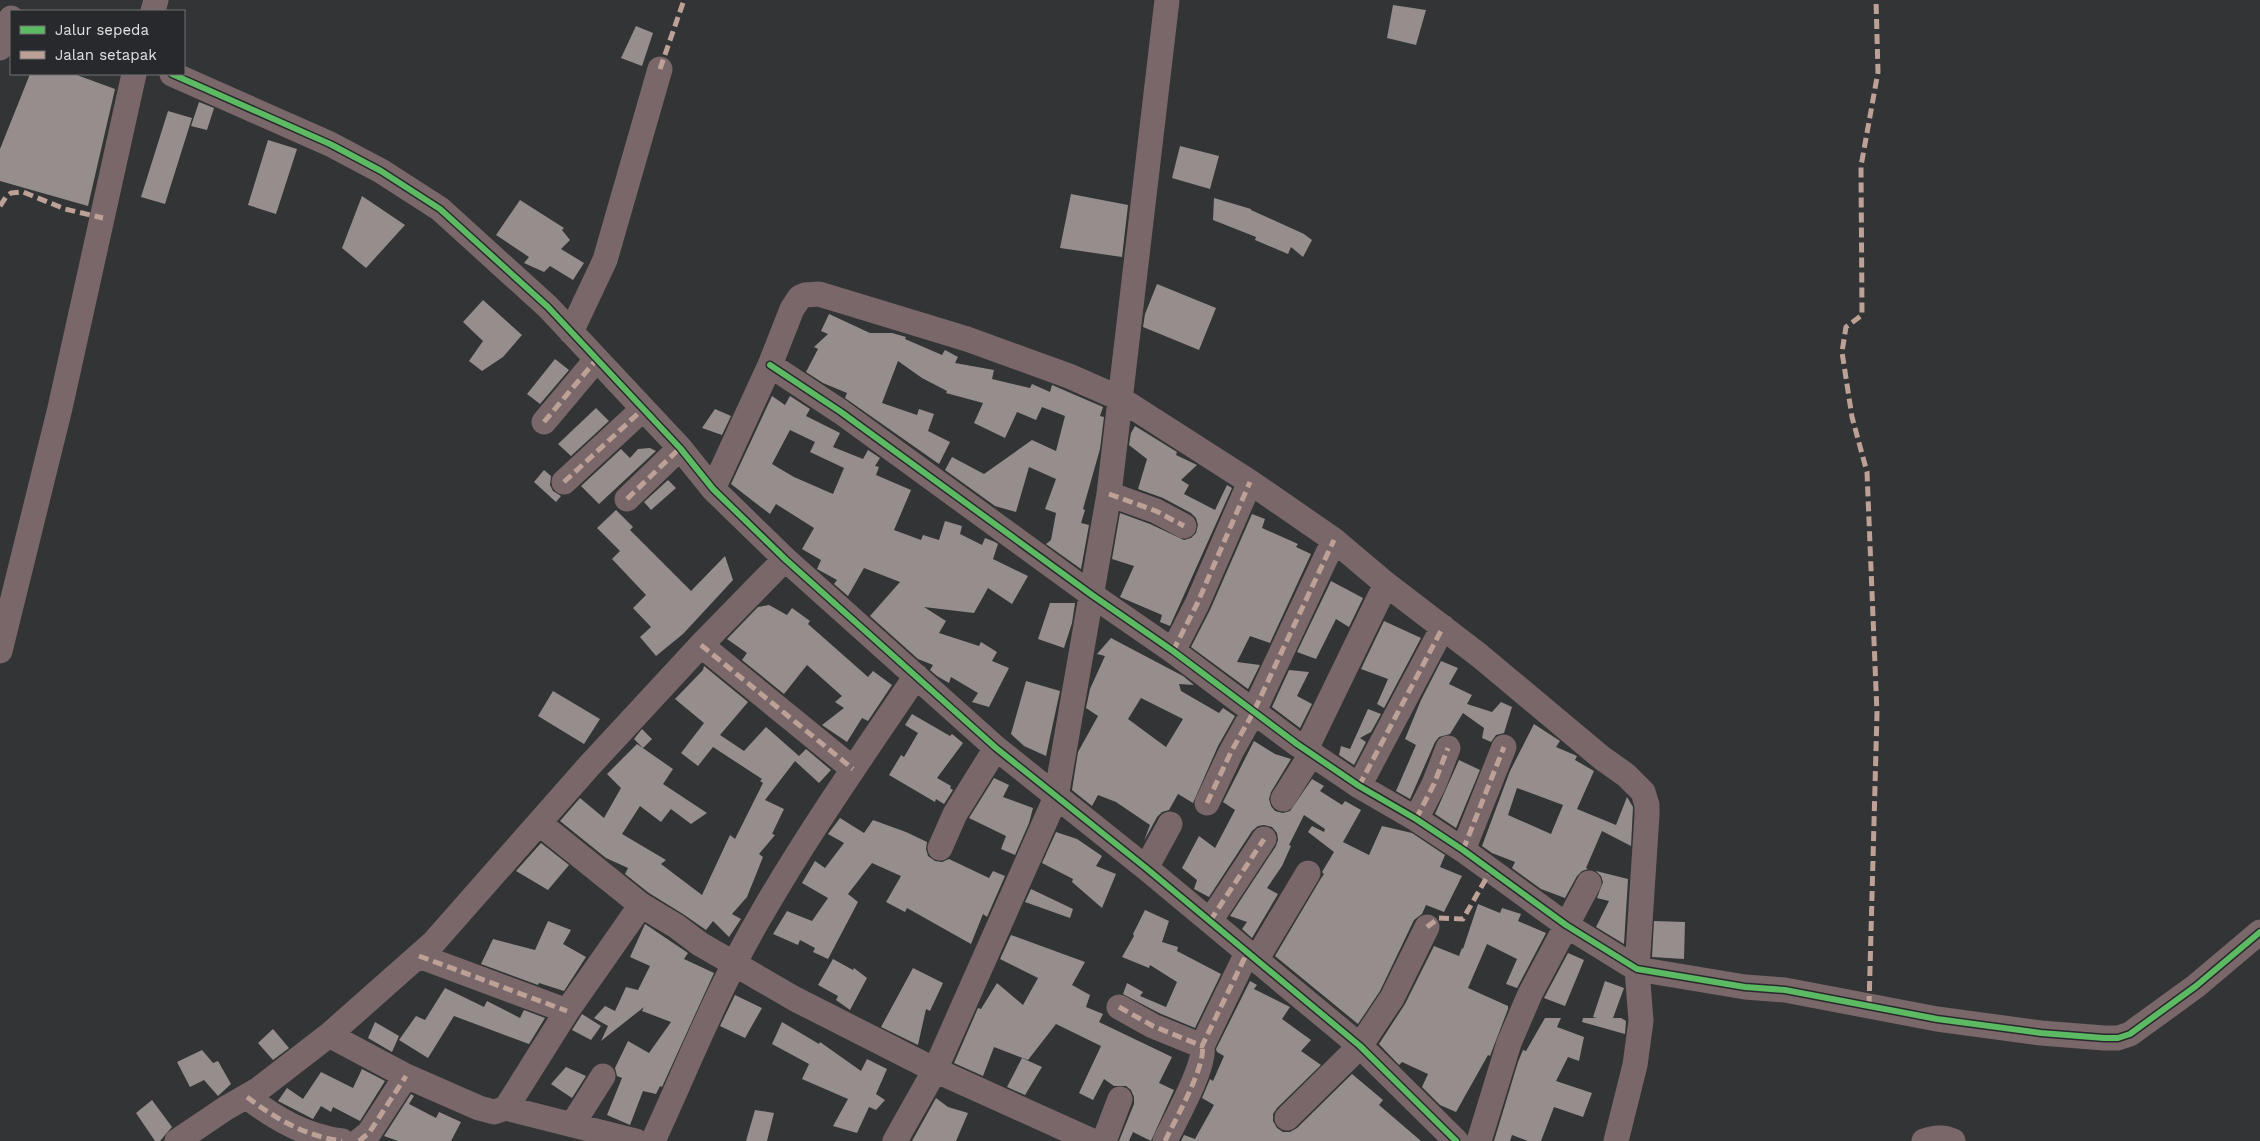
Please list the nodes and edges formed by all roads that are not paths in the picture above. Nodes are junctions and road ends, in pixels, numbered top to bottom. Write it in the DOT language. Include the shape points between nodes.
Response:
graph roads {
  1 [pos="1167,0"];
  2 [pos="10,21"];
  3 [pos="0,48"];
  4 [pos="660,69"];
  5 [pos="134,75"];
  6 [pos="174,75"];
  7 [pos="571,332"];
  8 [pos="596,360"];
  9 [pos="770,365"];
  10 [pos="1119,398"];
  11 [pos="643,409"];
  12 [pos="544,422"];
  13 [pos="680,448"];
  14 [pos="564,482"];
  15 [pos="1250,482"];
  16 [pos="713,489"];
  17 [pos="1109,494"];
  18 [pos="627,499"];
  19 [pos="1184,526"];
  20 [pos="1334,540"];
  21 [pos="785,559"];
  22 [pos="1386,584"];
  23 [pos="1092,595"];
  24 [pos="1443,627"];
  25 [pos="701,645"];
  26 [pos="0,651"];
  27 [pos="1173,651"];
  28 [pos="916,676"];
  29 [pos="1254,711"];
  30 [pos="1504,747"];
  31 [pos="996,748"];
  32 [pos="1448,748"];
  33 [pos="1309,751"];
  34 [pos="853,769"];
  35 [pos="1359,786"];
  36 [pos="1056,797"];
  37 [pos="1283,799"];
  38 [pos="1207,803"];
  39 [pos="1416,819"];
  40 [pos="539,823"];
  41 [pos="1170,824"];
  42 [pos="1264,839"];
  43 [pos="940,848"];
  44 [pos="1463,850"];
  45 [pos="1146,868"];
  46 [pos="1308,873"];
  47 [pos="1589,883"];
  48 [pos="641,905"];
  49 [pos="1210,921"];
  50 [pos="1566,925"];
  51 [pos="1427,927"];
  52 [pos="2260,932"];
  53 [pos="419,956"];
  54 [pos="1252,956"];
  55 [pos="734,964"];
  56 [pos="1637,969"];
  57 [pos="1119,1007"];
  58 [pos="568,1011"];
  59 [pos="328,1035"];
  60 [pos="1202,1046"];
  61 [pos="1360,1046"];
  62 [pos="935,1070"];
  63 [pos="406,1076"];
  64 [pos="603,1076"];
  65 [pos="247,1097"];
  66 [pos="1120,1099"];
  67 [pos="506,1108"];
  68 [pos="1287,1118"];
  69 [pos="572,1125"];
  70 [pos="178,1141"];
  71 [pos="342,1141"];
  72 [pos="359,1141"];
  73 [pos="636,1141"];
  74 [pos="653,1141"];
  75 [pos="895,1141"];
  76 [pos="1092,1141"];
  77 [pos="1104,1141"];
  78 [pos="1166,1141"];
  79 [pos="1456,1141"];
  80 [pos="1479,1141"];
  81 [pos="1616,1141"];
  82 [pos="1924,1141"];
  83 [pos="1953,1141"];
  1 -- 10 [label="street"];
  2 -- 3 [label="street"];
  4 -- 7 [label="street" via="604,260"];
  5 -- 26 [label="street" via="64,389"];
  6 -- 7 [label="street" via="298,129 395,180 440,209 496,258"];
  7 -- 8 [label="street"];
  8 -- 11 [label="street"];
  8 -- 12 [label="street"];
  9 -- 10 [label="street" via="796,302 805,295 819,294 967,339"];
  9 -- 16 [label="street"];
  9 -- 23 [label="street" via="924,471"];
  10 -- 15 [label="street"];
  10 -- 17 [label="street"];
  11 -- 13 [label="street"];
  11 -- 14 [label="street"];
  13 -- 16 [label="street"];
  13 -- 18 [label="street"];
  15 -- 20 [label="street"];
  15 -- 27 [label="street"];
  16 -- 21 [label="street"];
  17 -- 19 [label="street" via="1156,511"];
  17 -- 23 [label="street"];
  20 -- 22 [label="street"];
  20 -- 29 [label="street"];
  21 -- 25 [label="street"];
  21 -- 28 [label="street"];
  22 -- 24 [label="street"];
  22 -- 33 [label="street"];
  23 -- 27 [label="street"];
  23 -- 36 [label="street"];
  24 -- 35 [label="street"];
  24 -- 56 [label="street" via="1643,792 1648,815"];
  25 -- 34 [label="street"];
  25 -- 40 [label="street"];
  27 -- 29 [label="street"];
  28 -- 31 [label="street"];
  28 -- 34 [label="street"];
  29 -- 33 [label="street"];
  29 -- 38 [label="street"];
  30 -- 44 [label="street"];
  31 -- 36 [label="street"];
  31 -- 43 [label="street" via="956,814"];
  32 -- 39 [label="street"];
  33 -- 35 [label="street"];
  33 -- 37 [label="street"];
  34 -- 55 [label="street" via="786,873"];
  35 -- 39 [label="street"];
  36 -- 45 [label="street"];
  36 -- 62 [label="street"];
  39 -- 44 [label="street"];
  40 -- 48 [label="street"];
  40 -- 53 [label="street"];
  41 -- 45 [label="street"];
  42 -- 49 [label="street"];
  44 -- 50 [label="street"];
  45 -- 49 [label="street"];
  46 -- 54 [label="street"];
  47 -- 50 [label="street"];
  48 -- 55 [label="street"];
  48 -- 58 [label="street"];
  49 -- 54 [label="street"];
  50 -- 56 [label="street"];
  50 -- 80 [label="street" via="1509,1043"];
  51 -- 61 [label="street" via="1392,998"];
  52 -- 56 [label="street" via="2196,986 2130,1034 2118,1038 2082,1038 1937,1019 1785,990 1745,987"];
  53 -- 58 [label="street"];
  53 -- 59 [label="street"];
  54 -- 60 [label="street"];
  54 -- 61 [label="street"];
  55 -- 62 [label="street" via="859,1033"];
  55 -- 74 [label="street"];
  56 -- 81 [label="street" via="1641,1021 1635,1065"];
  57 -- 60 [label="street" via="1153,1026"];
  58 -- 67 [label="street"];
  59 -- 63 [label="street"];
  59 -- 65 [label="street"];
  60 -- 78 [label="street" via="1204,1053 1195,1079"];
  61 -- 68 [label="street"];
  61 -- 79 [label="street"];
  62 -- 75 [label="street"];
  62 -- 76 [label="street"];
  63 -- 67 [label="street" via="486,1110 494,1112"];
  63 -- 72 [label="street" via="369,1133"];
  64 -- 69 [label="street"];
  65 -- 70 [label="street"];
  65 -- 71 [label="street" via="263,1110 304,1132"];
  66 -- 77 [label="street"];
  67 -- 69 [label="street"];
  69 -- 73 [label="street"];
  82 -- 83 [label="street" via="1936,1138"];
}
